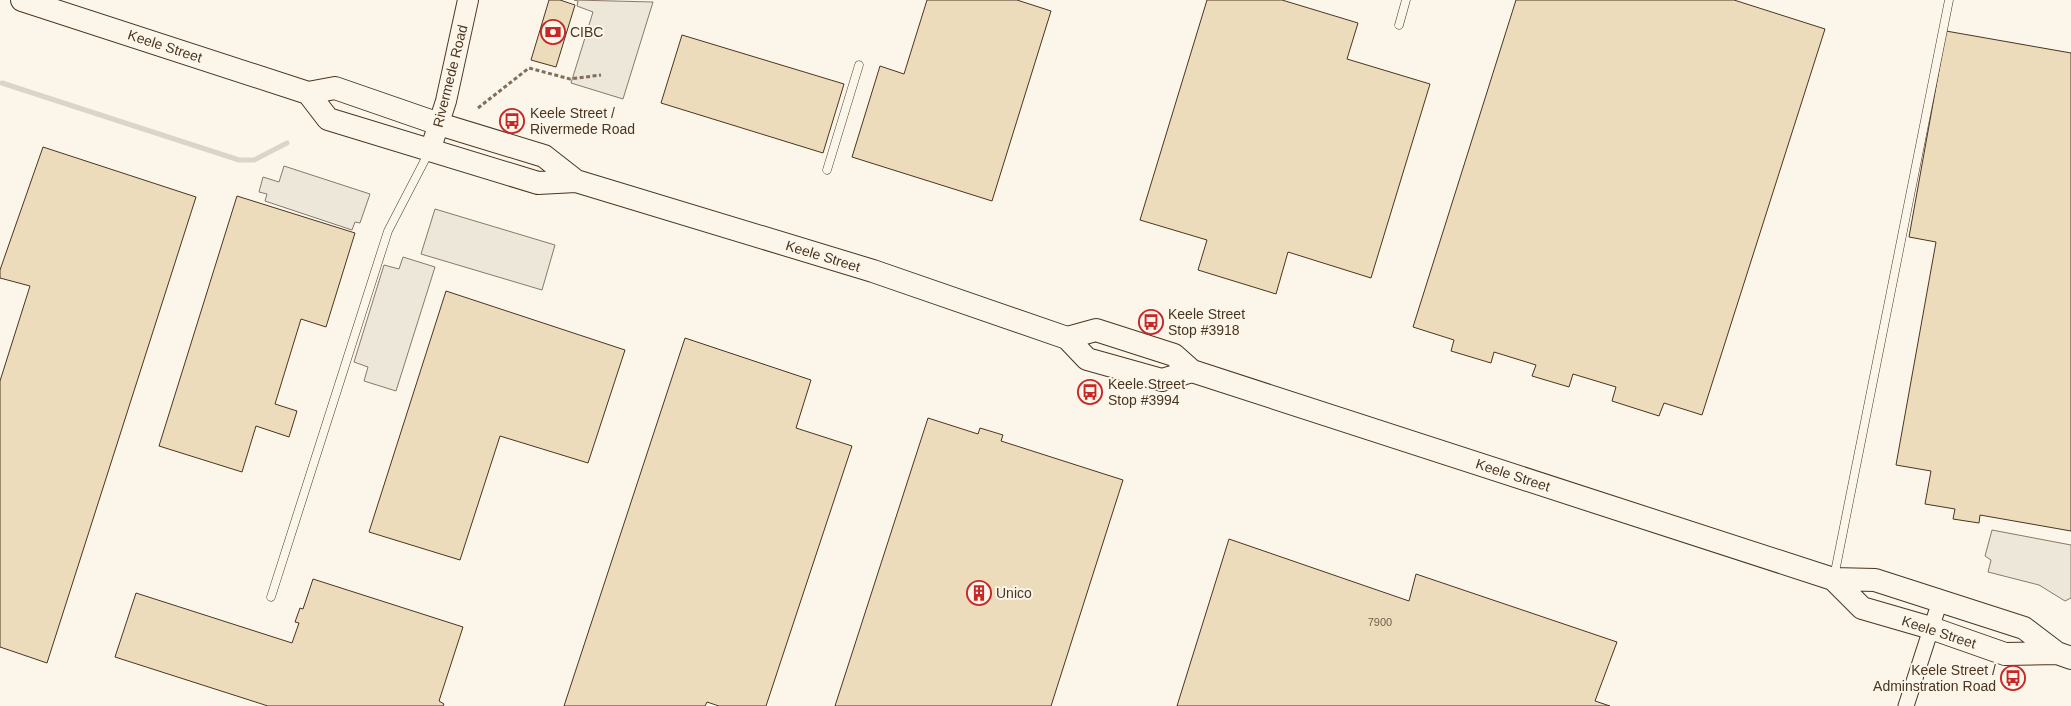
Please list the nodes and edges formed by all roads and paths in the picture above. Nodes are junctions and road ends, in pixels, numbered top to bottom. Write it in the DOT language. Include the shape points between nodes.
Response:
graph roads {
  1 [pos="22,0"];
  2 [pos="468,0"];
  3 [pos="1406,0"];
  4 [pos="1948,0"];
  5 [pos="1399,25"];
  6 [pos="859,65"];
  7 [pos="601,76"];
  8 [pos="308,93"];
  9 [pos="478,108"];
  10 [pos="439,124"];
  11 [pos="430,151"];
  12 [pos="827,170"];
  13 [pos="576,181"];
  14 [pos="1067,338"];
  15 [pos="1192,372"];
  16 [pos="1833,579"];
  17 [pos="271,597"];
  18 [pos="1940,601"];
  19 [pos="1931,628"];
  20 [pos="2064,656"];
  21 [pos="1906,706"];
  1 -- 8 [label="main road, Keele Street"];
  2 -- 10 [label="street, Rivermede Road"];
  3 -- 5 [label="lane"];
  4 -- 16 [label="lane"];
  6 -- 12 [label="lane"];
  7 -- 9 [label="path" via="570,79 529,68"];
  8 -- 10 [label="main road, Keele Street" via="335,88"];
  8 -- 11 [label="main road, Keele Street" via="328,118"];
  10 -- 11 [label="street, Rivermede Road"];
  10 -- 13 [label="main road, Keele Street" via="544,156"];
  11 -- 13 [label="main road, Keele Street" via="538,183"];
  11 -- 17 [label="lane" via="388,231"];
  13 -- 14 [label="main road, Keele Street" via="873,271"];
  14 -- 15 [label="main road, Keele Street" via="1096,330 1174,355"];
  14 -- 15 [label="main road, Keele Street" via="1087,359 1162,380"];
  15 -- 16 [label="main road, Keele Street"];
  16 -- 18 [label="main road, Keele Street" via="1875,580"];
  16 -- 19 [label="main road, Keele Street" via="1862,608"];
  18 -- 19 [label="street"];
  18 -- 20 [label="main road, Keele Street" via="2024,628"];
  19 -- 20 [label="main road, Keele Street" via="2005,654"];
  19 -- 21 [label="street"];
}
